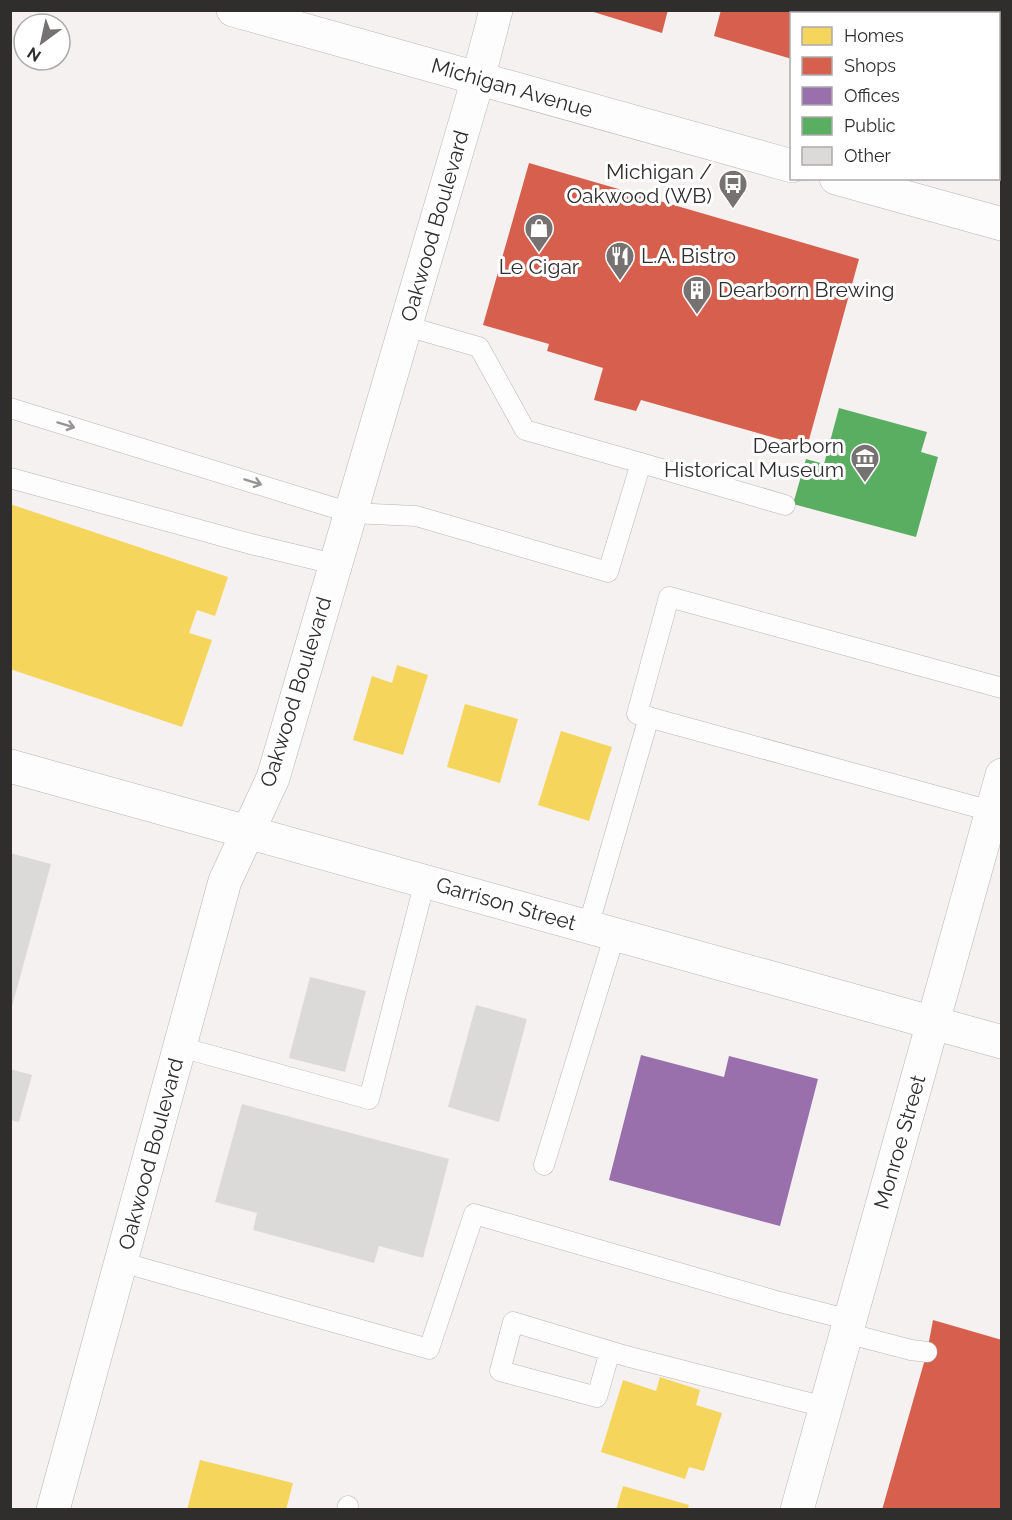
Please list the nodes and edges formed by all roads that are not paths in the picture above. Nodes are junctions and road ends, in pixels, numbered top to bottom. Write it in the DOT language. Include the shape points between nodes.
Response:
graph roads {
  1 [pos="233,10"];
  2 [pos="496,10"];
  3 [pos="478,79"];
  4 [pos="790,165"];
  5 [pos="843,180"];
  6 [pos="1002,224"];
  7 [pos="406,326"];
  8 [pos="10,408"];
  9 [pos="641,463"];
  10 [pos="10,478"];
  11 [pos="785,505"];
  12 [pos="351,513"];
  13 [pos="334,564"];
  14 [pos="1002,688"];
  15 [pos="649,717"];
  16 [pos="10,766"];
  17 [pos="1002,775"];
  18 [pos="992,811"];
  19 [pos="248,832"];
  20 [pos="425,881"];
  21 [pos="601,930"];
  22 [pos="933,1022"];
  23 [pos="1002,1042"];
  24 [pos="180,1047"];
  25 [pos="544,1165"];
  26 [pos="121,1262"];
  27 [pos="848,1326"];
  28 [pos="610,1351"];
  29 [pos="927,1352"];
  30 [pos="825,1407"];
  31 [pos="53,1509"];
  32 [pos="797,1509"];
  1 -- 3 [label="street, Michigan Avenue"];
  2 -- 3 [label="street, Oakwood Boulevard"];
  3 -- 4 [label="street, Michigan Avenue"];
  3 -- 7 [label="street, Oakwood Boulevard"];
  5 -- 6 [label="street"];
  7 -- 9 [label="lane" via="478,347 525,430"];
  7 -- 12 [label="street, Oakwood Boulevard"];
  8 -- 12 [label="lane, one-way"];
  9 -- 11 [label="lane"];
  9 -- 12 [label="lane" via="608,572 416,516"];
  10 -- 13 [label="lane"];
  12 -- 13 [label="street, Oakwood Boulevard"];
  13 -- 19 [label="street, Oakwood Boulevard" via="273,778"];
  14 -- 15 [label="lane" via="669,597 638,714"];
  15 -- 18 [label="lane"];
  15 -- 21 [label="lane"];
  16 -- 19 [label="street, Garrison Street"];
  17 -- 18 [label="street, Monroe Street"];
  18 -- 22 [label="street, Monroe Street"];
  19 -- 20 [label="street, Garrison Street"];
  19 -- 24 [label="street, Oakwood Boulevard" via="225,881"];
  20 -- 21 [label="street, Garrison Street"];
  20 -- 24 [label="lane" via="369,1099"];
  21 -- 22 [label="street, Garrison Street"];
  21 -- 25 [label="lane"];
  22 -- 23 [label="street, Garrison Street"];
  22 -- 27 [label="street, Monroe Street"];
  24 -- 26 [label="street, Oakwood Boulevard"];
  26 -- 27 [label="lane" via="429,1349 474,1214 780,1302"];
  26 -- 31 [label="street, Oakwood Boulevard"];
  27 -- 29 [label="lane" via="911,1350"];
  27 -- 30 [label="street, Monroe Street"];
  28 -- 28 [label="lane" via="513,1323 500,1371 597,1397"];
  28 -- 30 [label="lane"];
  30 -- 32 [label="street, Monroe Street"];
}
